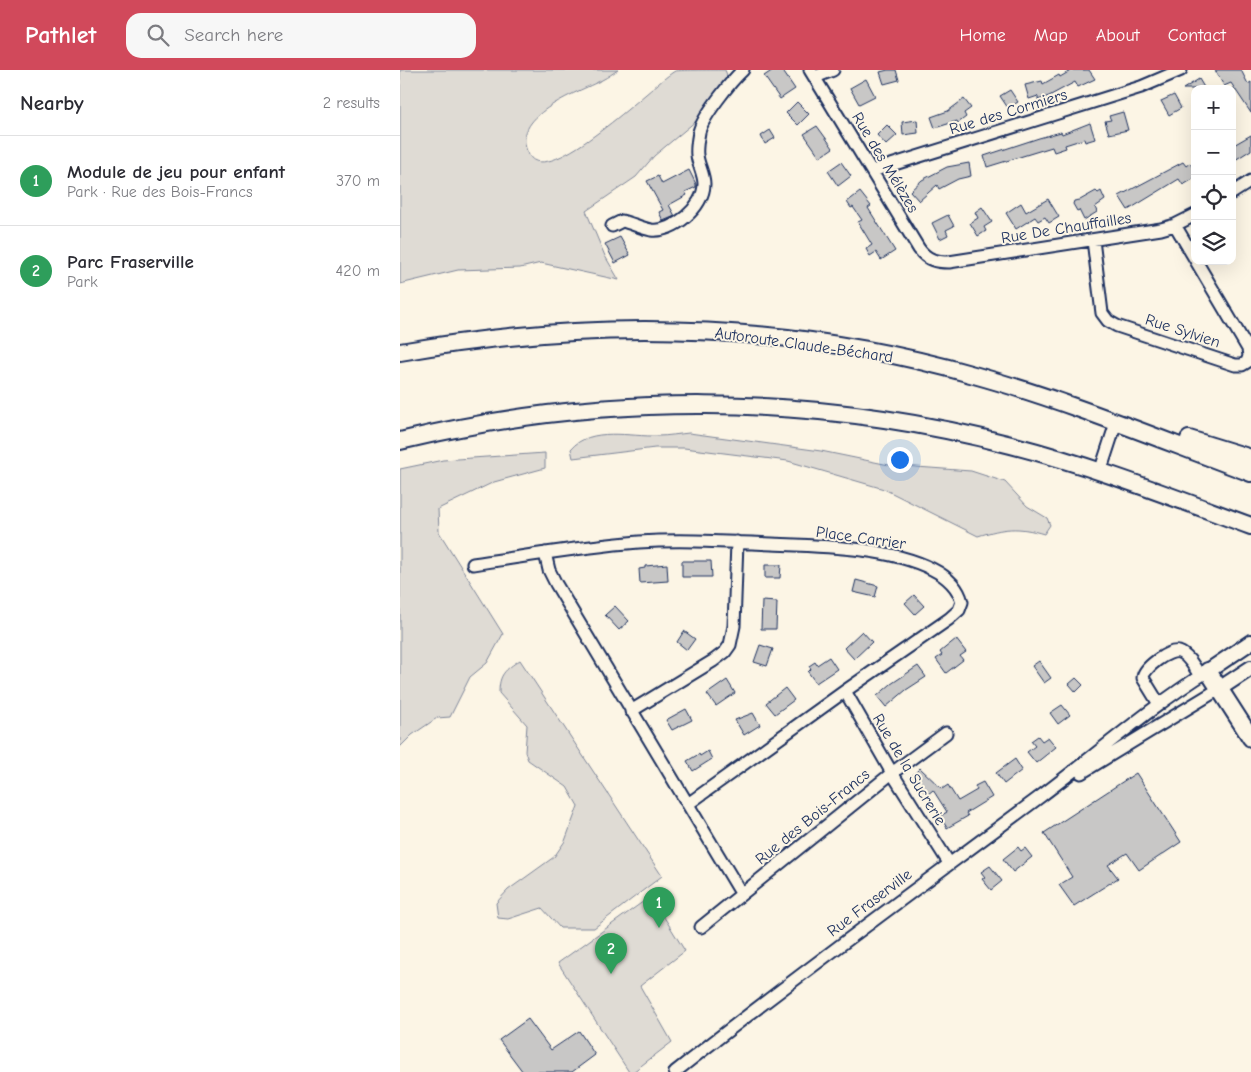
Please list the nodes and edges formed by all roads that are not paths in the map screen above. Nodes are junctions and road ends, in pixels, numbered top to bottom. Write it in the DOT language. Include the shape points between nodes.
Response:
graph roads {
  1 [pos="743,70"];
  2 [pos="833,70"];
  3 [pos="1181,70"];
  4 [pos="813,74"];
  5 [pos="872,171"];
  6 [pos="1251,181"];
  7 [pos="1236,190"];
  8 [pos="1191,217"];
  9 [pos="1175,225"];
  10 [pos="612,226"];
  11 [pos="1093,240"];
  12 [pos="1191,253"];
  13 [pos="940,262"];
  14 [pos="1198,265"];
  15 [pos="400,352"];
  16 [pos="967,373"];
  17 [pos="1116,422"];
  18 [pos="400,441"];
  19 [pos="1251,458"];
  20 [pos="1100,472"];
  21 [pos="1251,473"];
  22 [pos="1251,526"];
  23 [pos="737,542"];
  24 [pos="545,553"];
  25 [pos="473,564"];
  26 [pos="1251,642"];
  27 [pos="1251,668"];
  28 [pos="1204,673"];
  29 [pos="1219,688"];
  30 [pos="845,692"];
  31 [pos="1159,704"];
  32 [pos="631,711"];
  33 [pos="946,733"];
  34 [pos="1251,738"];
  35 [pos="892,773"];
  36 [pos="1042,795"];
  37 [pos="688,804"];
  38 [pos="949,863"];
  39 [pos="741,893"];
  40 [pos="701,927"];
  41 [pos="675,1072"];
  1 -- 10 [label="street" via="702,124 697,155 704,186 700,200 688,216 678,223 652,230 622,221"];
  2 -- 4 [label="street"];
  3 -- 5 [label="street, Rue des Cormiers" via="1141,87"];
  4 -- 5 [label="street, Rue des Mélèzes"];
  5 -- 13 [label="street, Rue des Mélèzes" via="924,256"];
  6 -- 7 [label="street"];
  8 -- 9 [label="street, Rue De Chauffailles"];
  9 -- 11 [label="street, Rue De Chauffailles"];
  9 -- 12 [label="street, Rue Sylvien"];
  11 -- 13 [label="street, Rue De Chauffailles"];
  11 -- 14 [label="street, Rue Sylvien" via="1102,314 1108,321 1235,364 1247,362 1248,349"];
  15 -- 16 [label="highway, Autoroute Claude-Béchard" via="568,331 697,330 838,345"];
  16 -- 17 [label="highway, Autoroute Claude-Béchard"];
  16 -- 19 [label="highway" via="1060,395"];
  17 -- 20 [label="street"];
  17 -- 21 [label="highway, Autoroute Claude-Béchard"];
  18 -- 20 [label="highway" via="524,418 584,411 731,405 833,412 921,425 1009,444"];
  20 -- 22 [label="highway"];
  23 -- 24 [label="street, Place Carrier" via="637,542"];
  23 -- 30 [label="street, Place Carrier" via="880,554 932,569 954,585 962,602 955,614"];
  23 -- 32 [label="street" via="734,626 730,645 713,661"];
  24 -- 25 [label="street, Place Carrier"];
  24 -- 32 [label="street" via="552,577"];
  26 -- 28 [label="main road, Rue Fraserville"];
  27 -- 29 [label="main road, Rue Fraserville"];
  28 -- 29 [label="highway"];
  28 -- 31 [label="street, Rue Fraserville"];
  28 -- 31 [label="street" via="1176,651 1146,668 1143,678"];
  29 -- 34 [label="highway"];
  29 -- 36 [label="street, Rue Fraserville"];
  30 -- 35 [label="street, Rue de la Sucrerie"];
  30 -- 37 [label="street, Place Carrier"];
  31 -- 36 [label="street, Rue Fraserville"];
  32 -- 37 [label="street"];
  33 -- 35 [label="street, Rue des Bois-Francs"];
  35 -- 38 [label="street, Rue de la Sucrerie"];
  35 -- 39 [label="street, Rue des Bois-Francs"];
  36 -- 38 [label="street, Rue Fraserville"];
  37 -- 39 [label="street"];
  38 -- 41 [label="street, Rue Fraserville"];
  39 -- 40 [label="street, Rue des Bois-Francs"];
}
